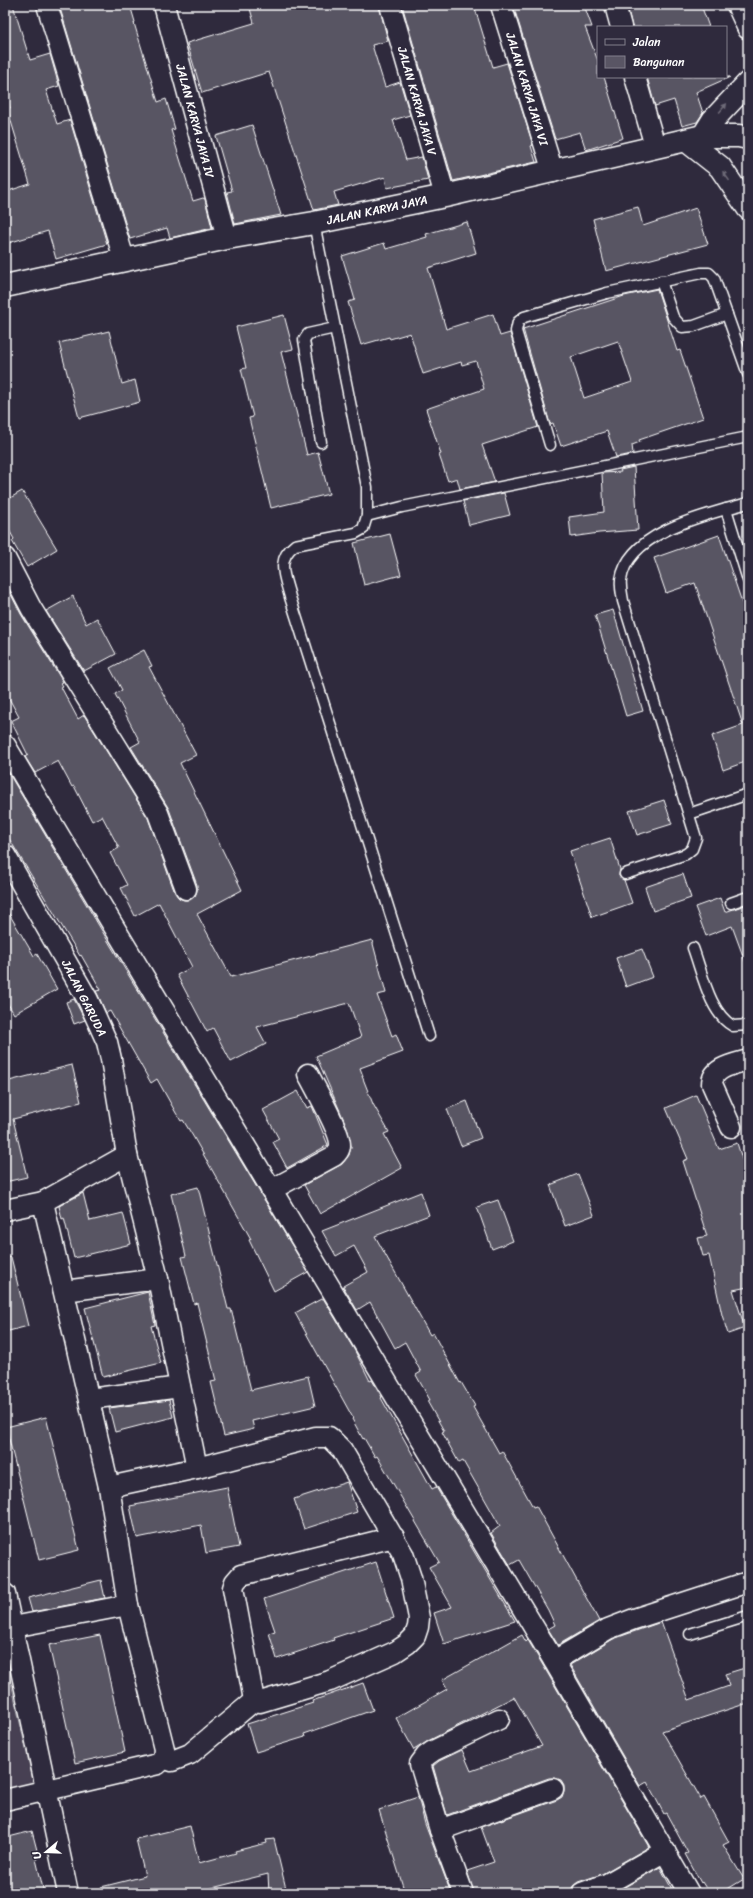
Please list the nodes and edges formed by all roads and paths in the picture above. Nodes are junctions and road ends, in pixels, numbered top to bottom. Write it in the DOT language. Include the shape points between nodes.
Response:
graph roads {
  1 [pos="48,5"];
  2 [pos="164,5"];
  3 [pos="390,5"];
  4 [pos="501,5"];
  5 [pos="615,5"];
  6 [pos="737,5"];
  7 [pos="621,26"];
  8 [pos="748,29"];
  9 [pos="635,78"];
  10 [pos="748,83"];
  11 [pos="748,138"];
  12 [pos="695,139"];
  13 [pos="655,146"];
  14 [pos="553,172"];
  15 [pos="445,196"];
  16 [pos="748,208"];
  17 [pos="314,223"];
  18 [pos="227,238"];
  19 [pos="124,259"];
  20 [pos="661,281"];
  21 [pos="5,286"];
  22 [pos="727,314"];
  23 [pos="335,328"];
  24 [pos="748,374"];
  25 [pos="748,437"];
  26 [pos="321,442"];
  27 [pos="550,445"];
  28 [pos="748,503"];
  29 [pos="726,509"];
  30 [pos="367,516"];
  31 [pos="5,558"];
  32 [pos="748,580"];
  33 [pos="5,745"];
  34 [pos="748,794"];
  35 [pos="689,814"];
  36 [pos="5,855"];
  37 [pos="625,874"];
  38 [pos="186,889"];
  39 [pos="748,897"];
  40 [pos="731,903"];
  41 [pos="693,948"];
  42 [pos="748,1025"];
  43 [pos="429,1036"];
  44 [pos="748,1060"];
  45 [pos="308,1074"];
  46 [pos="731,1127"];
  47 [pos="126,1155"];
  48 [pos="271,1190"];
  49 [pos="43,1202"];
  50 [pos="5,1210"];
  51 [pos="158,1279"];
  52 [pos="64,1292"];
  53 [pos="180,1387"];
  54 [pos="89,1399"];
  55 [pos="197,1468"];
  56 [pos="109,1487"];
  57 [pos="394,1537"];
  58 [pos="748,1582"];
  59 [pos="5,1594"];
  60 [pos="128,1605"];
  61 [pos="748,1616"];
  62 [pos="13,1627"];
  63 [pos="690,1634"];
  64 [pos="554,1661"];
  65 [pos="255,1700"];
  66 [pos="499,1719"];
  67 [pos="163,1758"];
  68 [pos="553,1789"];
  69 [pos="48,1790"];
  70 [pos="5,1800"];
  71 [pos="440,1830"];
  72 [pos="665,1851"];
  73 [pos="68,1893"];
  74 [pos="463,1893"];
  75 [pos="582,1893"];
  76 [pos="689,1893"];
  1 -- 19 [label="street"];
  2 -- 18 [label="street, JALAN KARYA JAYA IV"];
  3 -- 15 [label="street, JALAN KARYA JAYA V"];
  4 -- 14 [label="street, JALAN KARYA JAYA VI"];
  5 -- 7 [label="street"];
  6 -- 8 [label="street"];
  9 -- 13 [label="street"];
  12 -- 10 [label="main road, one-way"];
  11 -- 12 [label="main road, JALAN KARYA JAYA" via="739,136"];
  12 -- 13 [label="main road, JALAN KARYA JAYA"];
  16 -- 12 [label="main road, one-way" via="720,167"];
  13 -- 14 [label="main road, JALAN KARYA JAYA"];
  14 -- 15 [label="main road, JALAN KARYA JAYA"];
  15 -- 17 [label="main road, JALAN KARYA JAYA"];
  17 -- 18 [label="main road, JALAN KARYA JAYA"];
  17 -- 23 [label="lane"];
  18 -- 19 [label="main road, JALAN KARYA JAYA"];
  19 -- 21 [label="main road, JALAN KARYA JAYA"];
  20 -- 22 [label="lane" via="709,273 714,278"];
  20 -- 22 [label="lane" via="674,317 682,327 694,326"];
  20 -- 27 [label="lane" via="607,293 524,317 518,322 516,332"];
  22 -- 24 [label="lane"];
  23 -- 26 [label="lane" via="308,334 304,340"];
  23 -- 30 [label="lane" via="367,487"];
  25 -- 30 [label="lane"];
  28 -- 29 [label="lane"];
  29 -- 32 [label="lane"];
  29 -- 35 [label="lane" via="677,525 643,544 624,570 621,580 623,601"];
  30 -- 43 [label="lane" via="363,529 356,533 294,545 283,558 283,567 290,597"];
  31 -- 38 [label="street" via="31,608 158,813"];
  33 -- 48 [label="street"];
  34 -- 35 [label="lane"];
  35 -- 37 [label="lane" via="696,838 692,849 678,857"];
  36 -- 47 [label="street, JALAN GARUDA" via="100,1024 111,1059"];
  39 -- 40 [label="lane"];
  41 -- 42 [label="lane" via="720,1016 734,1026"];
  44 -- 46 [label="street" via="717,1071 712,1077 712,1084"];
  45 -- 48 [label="street" via="341,1145 334,1156"];
  47 -- 49 [label="street"];
  47 -- 51 [label="street, JALAN GARUDA"];
  48 -- 64 [label="street"];
  49 -- 50 [label="street"];
  49 -- 52 [label="street"];
  51 -- 52 [label="street"];
  51 -- 53 [label="street, JALAN GARUDA"];
  52 -- 54 [label="street"];
  53 -- 54 [label="street"];
  53 -- 55 [label="street, JALAN GARUDA"];
  54 -- 56 [label="street"];
  55 -- 56 [label="street"];
  55 -- 57 [label="street" via="316,1436 329,1436 342,1450"];
  56 -- 60 [label="street"];
  57 -- 65 [label="street" via="411,1578 419,1618 414,1636 395,1652 330,1681 260,1702"];
  57 -- 65 [label="street" via="241,1575 235,1582 233,1588"];
  58 -- 64 [label="street" via="608,1629"];
  59 -- 62 [label="street"];
  60 -- 62 [label="street"];
  60 -- 67 [label="street" via="164,1750"];
  61 -- 63 [label="lane"];
  62 -- 69 [label="street"];
  64 -- 72 [label="street"];
  65 -- 67 [label="street" via="190,1754 172,1761"];
  66 -- 71 [label="street" via="433,1751 422,1760 421,1769"];
  67 -- 69 [label="street" via="158,1764"];
  68 -- 71 [label="street"];
  69 -- 70 [label="street"];
  69 -- 73 [label="street"];
  71 -- 74 [label="street"];
  72 -- 75 [label="street" via="607,1884"];
  72 -- 76 [label="street"];
}
